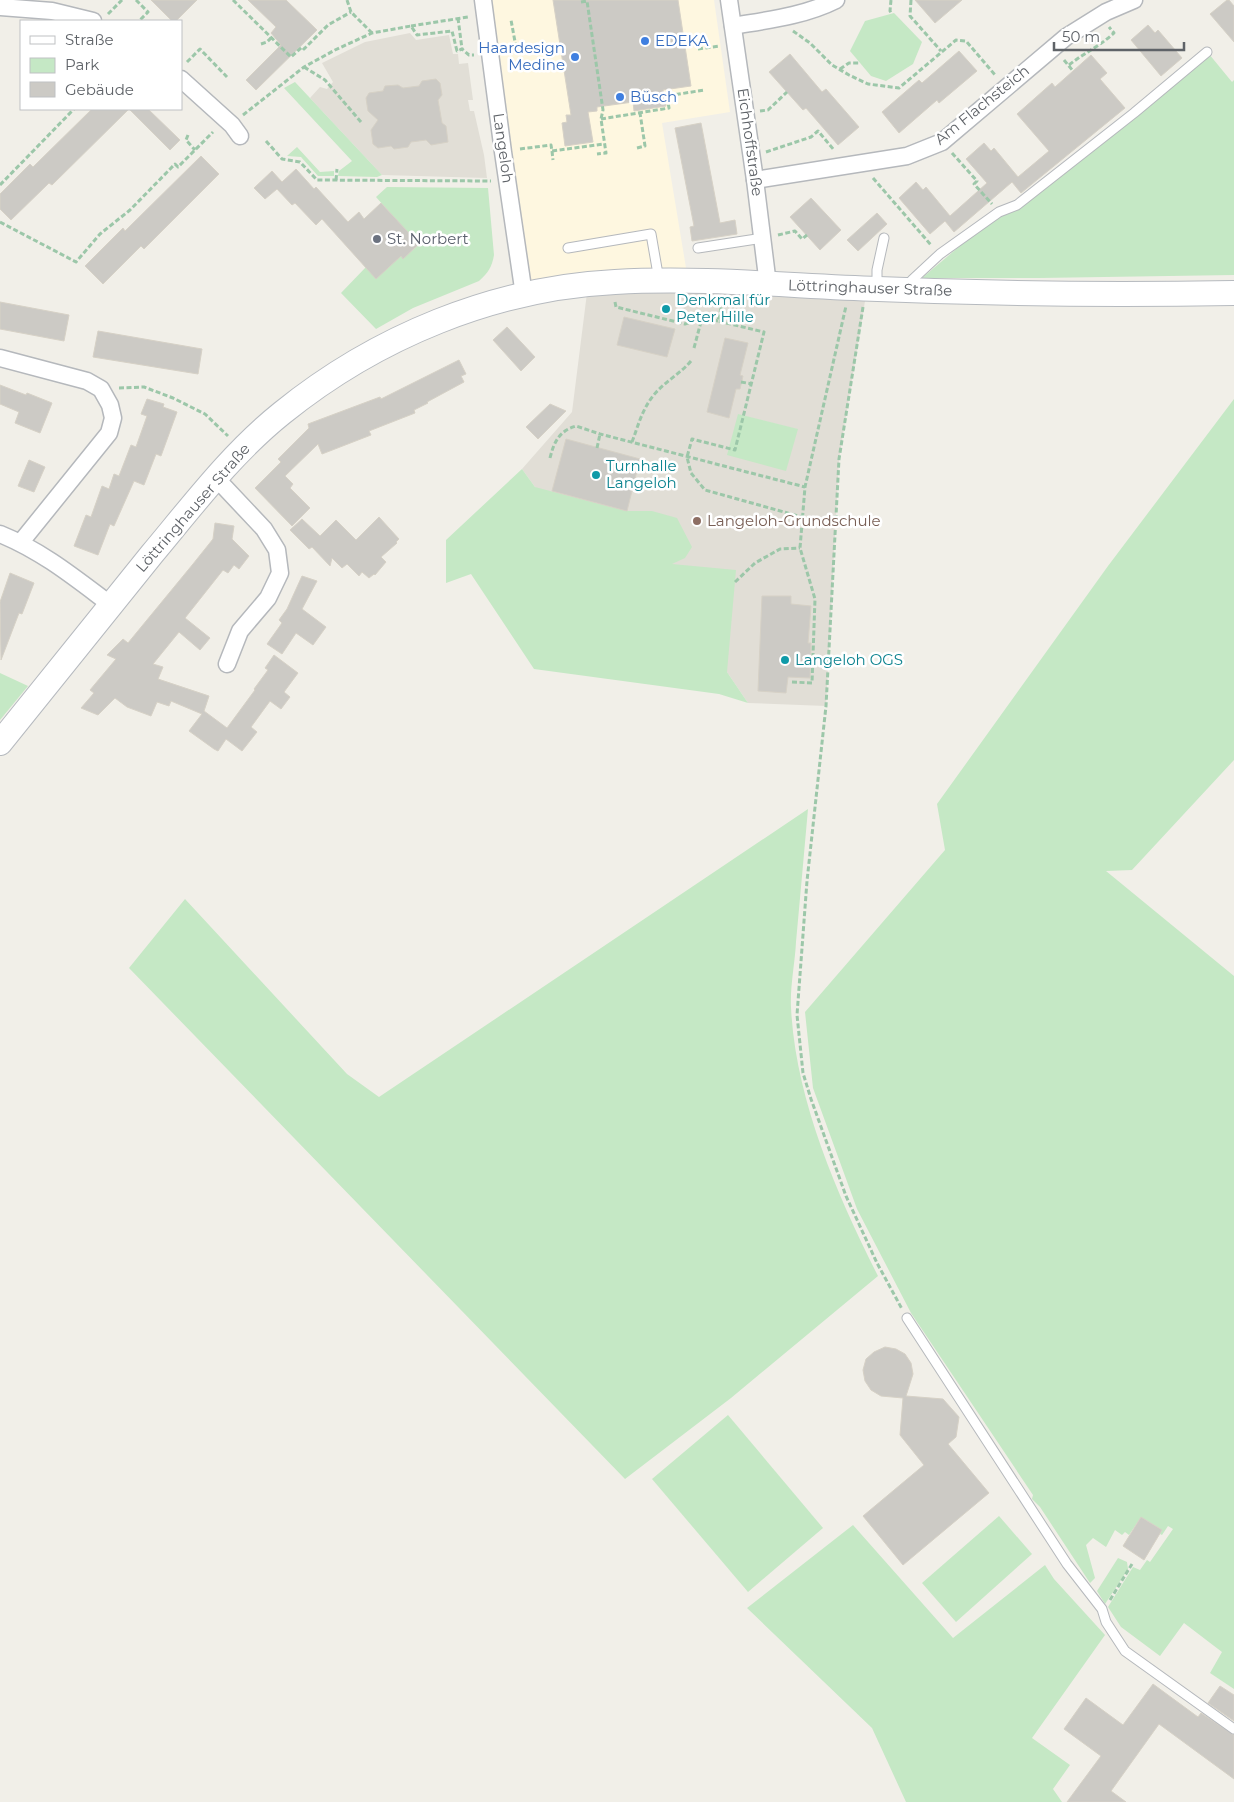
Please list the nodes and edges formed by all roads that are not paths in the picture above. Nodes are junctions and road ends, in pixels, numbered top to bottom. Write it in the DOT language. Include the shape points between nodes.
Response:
graph roads {
  1 [pos="483,0"];
  2 [pos="729,0"];
  3 [pos="836,0"];
  4 [pos="1134,0"];
  5 [pos="53,6"];
  6 [pos="0,7"];
  7 [pos="101,18"];
  8 [pos="733,26"];
  9 [pos="1207,52"];
  10 [pos="182,79"];
  11 [pos="236,131"];
  12 [pos="755,180"];
  13 [pos="770,236"];
  14 [pos="884,238"];
  15 [pos="568,248"];
  16 [pos="698,248"];
  17 [pos="659,280"];
  18 [pos="768,285"];
  19 [pos="864,289"];
  20 [pos="908,290"];
  21 [pos="1234,293"];
  22 [pos="524,295"];
  23 [pos="0,358"];
  24 [pos="216,478"];
  25 [pos="0,534"];
  26 [pos="21,542"];
  27 [pos="111,605"];
  28 [pos="227,664"];
  29 [pos="0,743"];
  30 [pos="907,1318"];
  31 [pos="1234,1729"];
  1 -- 22 [label="street, Langeloh"];
  2 -- 8 [label="street, Eichhoffstraße"];
  3 -- 8 [label="street" via="819,9"];
  4 -- 12 [label="street, Am Flachsteich" via="1106,12 1066,37 942,142 907,156"];
  5 -- 6 [label="street"];
  5 -- 7 [label="street"];
  8 -- 12 [label="street, Eichhoffstraße"];
  9 -- 20 [label="lane" via="1017,205 998,212 940,254 912,280"];
  10 -- 11 [label="street"];
  12 -- 13 [label="street, Eichhoffstraße"];
  13 -- 16 [label="lane"];
  13 -- 18 [label="street, Eichhoffstraße"];
  14 -- 19 [label="lane" via="877,270"];
  15 -- 17 [label="lane" via="651,234"];
  17 -- 18 [label="street, Löttringhauser Straße"];
  17 -- 22 [label="street, Löttringhauser Straße" via="611,282"];
  18 -- 19 [label="street, Löttringhauser Straße"];
  19 -- 20 [label="street, Löttringhauser Straße"];
  20 -- 21 [label="street, Löttringhauser Straße"];
  22 -- 24 [label="street, Löttringhauser Straße" via="421,328 324,381 240,450"];
  23 -- 26 [label="street" via="87,381 101,389 113,418 109,433"];
  24 -- 27 [label="street, Löttringhauser Straße"];
  24 -- 28 [label="street" via="264,529 277,550 280,574 268,598 240,632"];
  25 -- 26 [label="street"];
  26 -- 27 [label="street" via="51,559"];
  27 -- 29 [label="street, Löttringhauser Straße"];
  30 -- 31 [label="lane" via="1067,1564 1102,1610 1125,1651"];
}
